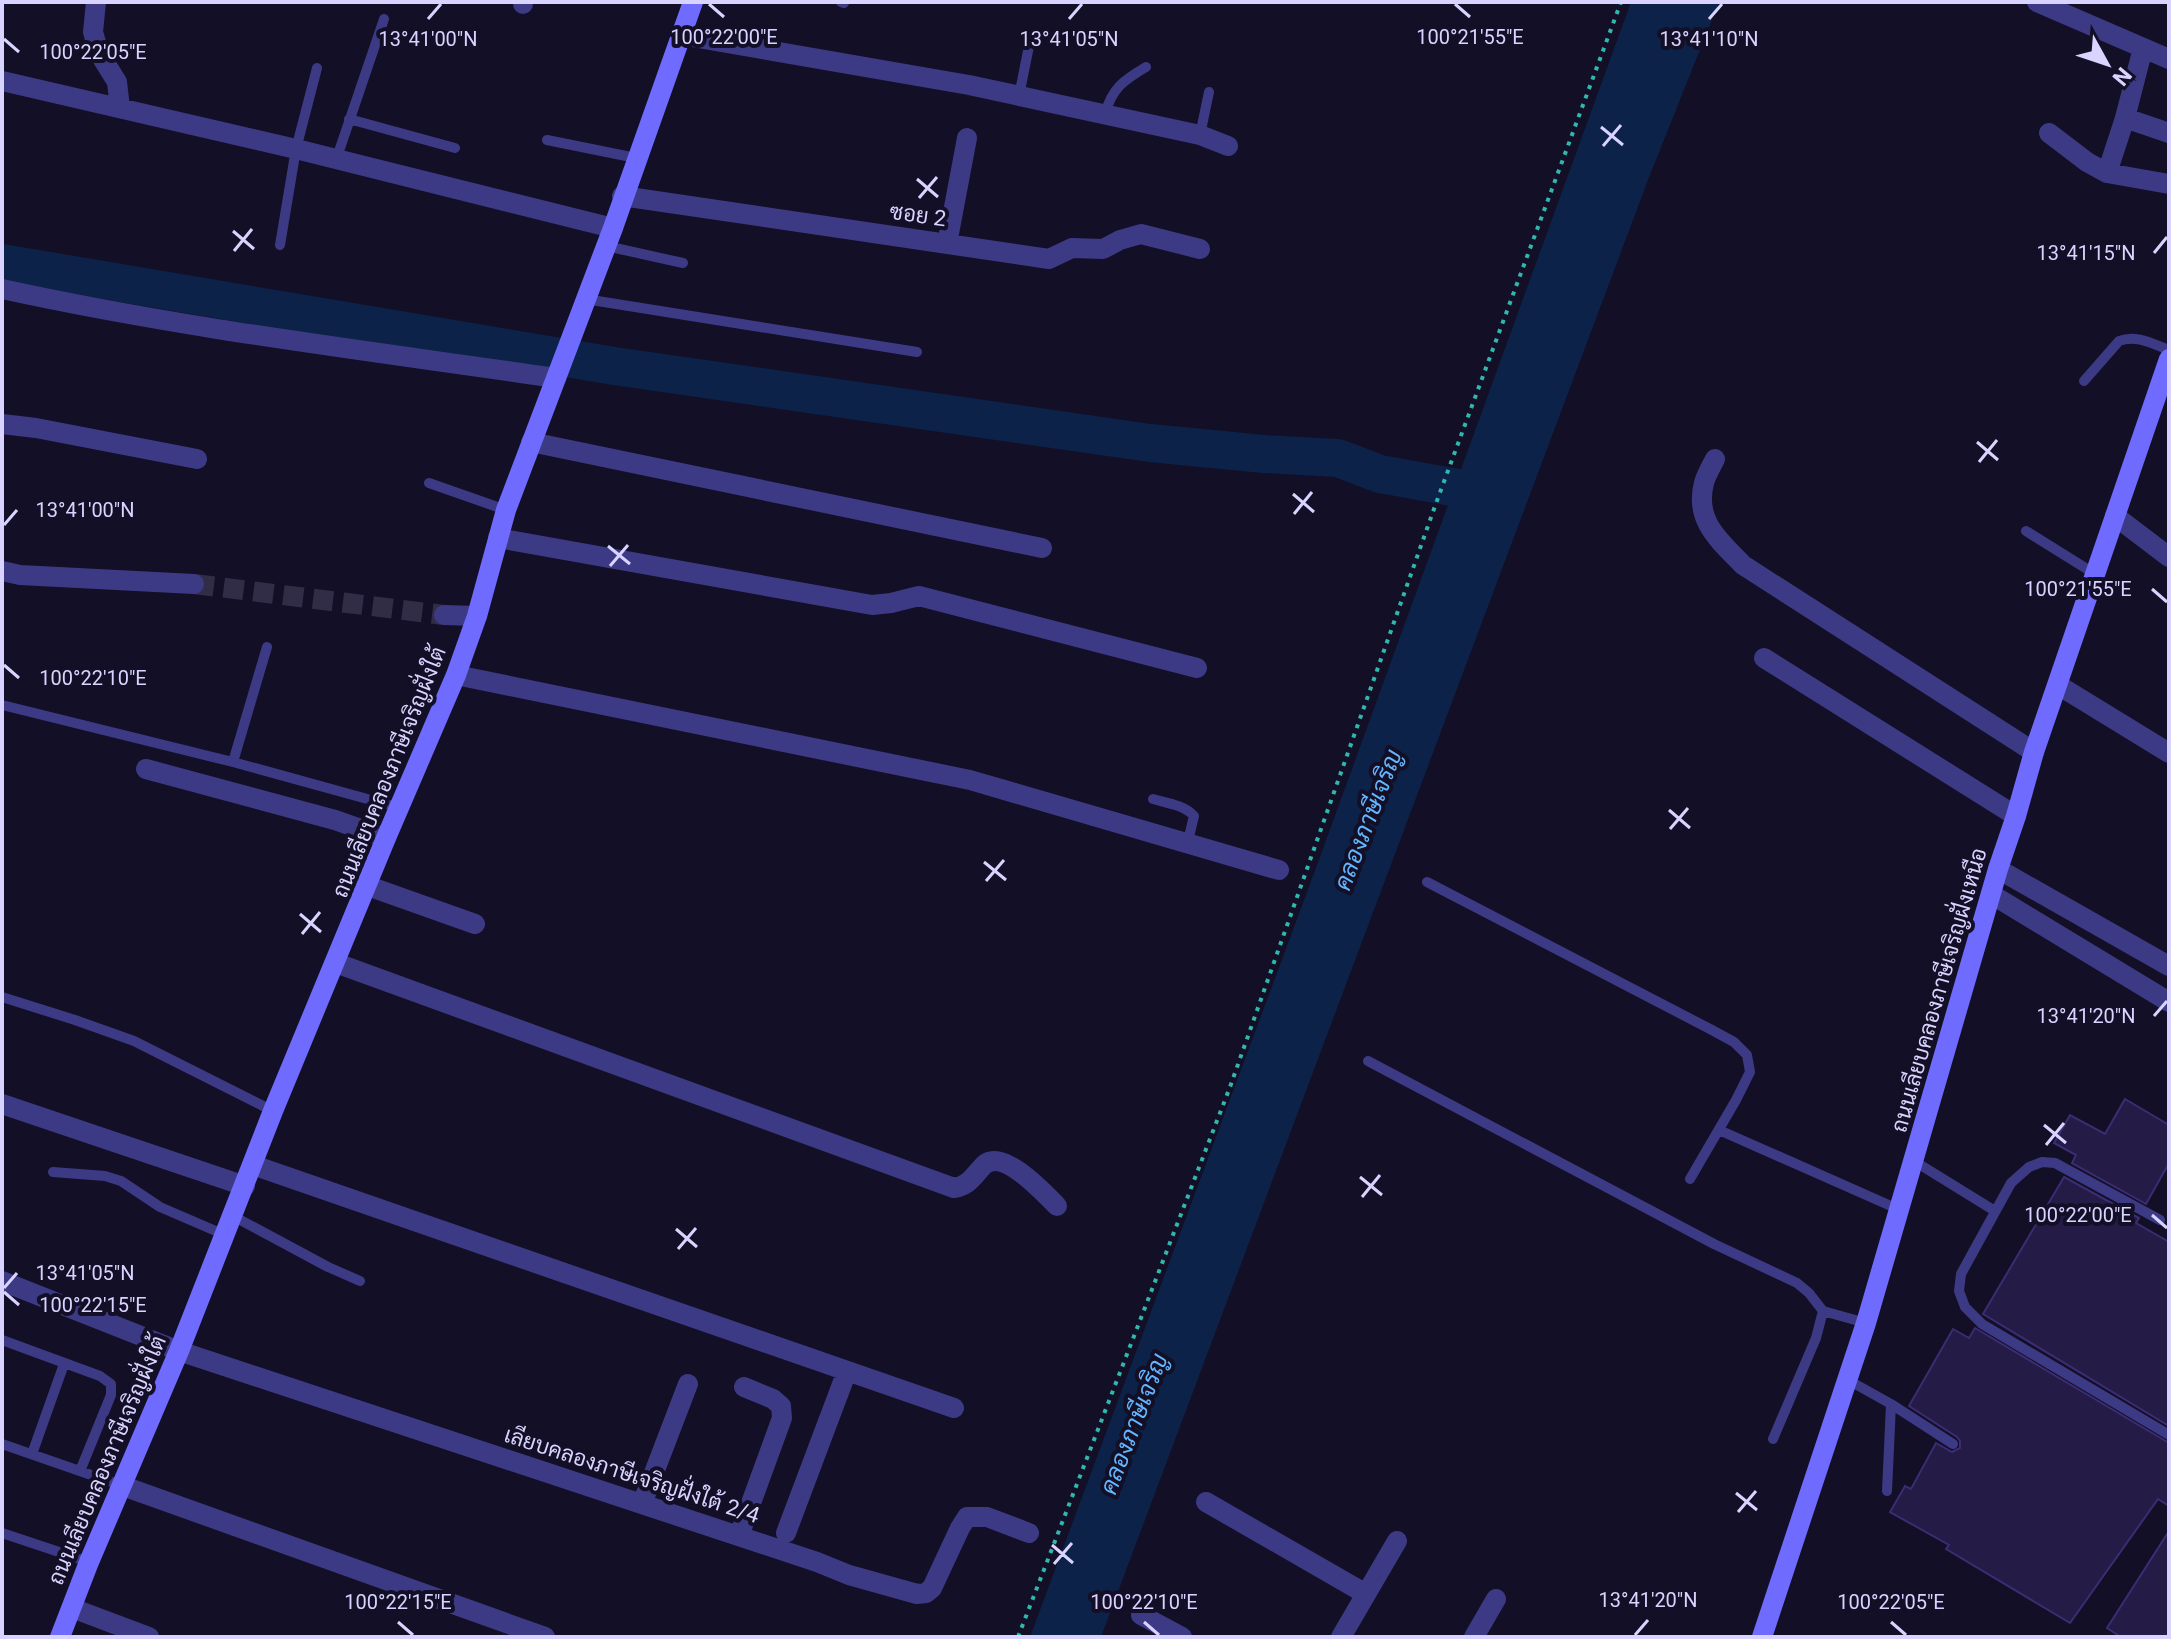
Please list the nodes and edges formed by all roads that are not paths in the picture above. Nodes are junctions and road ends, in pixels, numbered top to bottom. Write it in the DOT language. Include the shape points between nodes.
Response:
graph roads {
  1 [pos="96,2"];
  2 [pos="693,2"];
  3 [pos="2037,2"];
  4 [pos="384,19"];
  5 [pos="681,35"];
  6 [pos="1030,41"];
  7 [pos="2143,48"];
  8 [pos="2169,59"];
  9 [pos="1146,67"];
  10 [pos="317,68"];
  11 [pos="2,81"];
  12 [pos="1209,92"];
  13 [pos="1019,96"];
  14 [pos="120,108"];
  15 [pos="1105,114"];
  16 [pos="2125,118"];
  17 [pos="349,119"];
  18 [pos="2049,133"];
  19 [pos="2169,133"];
  20 [pos="1200,135"];
  21 [pos="967,138"];
  22 [pos="547,140"];
  23 [pos="1228,146"];
  24 [pos="455,148"];
  25 [pos="296,149"];
  26 [pos="636,158"];
  27 [pos="336,160"];
  28 [pos="2107,173"];
  29 [pos="2169,184"];
  30 [pos="622,196"];
  31 [pos="609,237"];
  32 [pos="947,244"];
  33 [pos="280,245"];
  34 [pos="1200,249"];
  35 [pos="683,263"];
  36 [pos="2,289"];
  37 [pos="585,299"];
  38 [pos="2169,350"];
  39 [pos="917,352"];
  40 [pos="2169,359"];
  41 [pos="558,374"];
  42 [pos="2084,381"];
  43 [pos="2164,391"];
  44 [pos="2,424"];
  45 [pos="531,442"];
  46 [pos="197,459"];
  47 [pos="1715,459"];
  48 [pos="429,483"];
  49 [pos="506,510"];
  50 [pos="2115,516"];
  51 [pos="2026,531"];
  52 [pos="498,538"];
  53 [pos="1042,548"];
  54 [pos="2169,557"];
  55 [pos="2,571"];
  56 [pos="2095,574"];
  57 [pos="194,584"];
  58 [pos="444,615"];
  59 [pos="477,616"];
  60 [pos="267,647"];
  61 [pos="1764,658"];
  62 [pos="1197,668"];
  63 [pos="456,675"];
  64 [pos="2058,685"];
  65 [pos="2,705"];
  66 [pos="2034,752"];
  67 [pos="2169,753"];
  68 [pos="233,762"];
  69 [pos="146,769"];
  70 [pos="1153,799"];
  71 [pos="400,808"];
  72 [pos="2016,816"];
  73 [pos="386,838"];
  74 [pos="1187,845"];
  75 [pos="1998,869"];
  76 [pos="1279,870"];
  77 [pos="1427,882"];
  78 [pos="368,886"];
  79 [pos="1991,894"];
  80 [pos="475,924"];
  81 [pos="336,963"];
  82 [pos="2169,966"];
  83 [pos="2,997"];
  84 [pos="2169,1002"];
  85 [pos="1368,1061"];
  86 [pos="2,1104"];
  87 [pos="273,1111"];
  88 [pos="1719,1130"];
  89 [pos="1914,1161"];
  90 [pos="253,1165"];
  91 [pos="53,1172"];
  92 [pos="1690,1179"];
  93 [pos="245,1186"];
  94 [pos="1057,1206"];
  95 [pos="1900,1210"];
  96 [pos="1995,1211"];
  97 [pos="2160,1220"];
  98 [pos="229,1226"];
  99 [pos="2,1281"];
  100 [pos="360,1281"];
  101 [pos="1823,1311"];
  102 [pos="1866,1323"];
  103 [pos="2,1340"];
  104 [pos="179,1351"];
  105 [pos="64,1364"];
  106 [pos="847,1371"];
  107 [pos="1848,1380"];
  108 [pos="688,1384"];
  109 [pos="744,1387"];
  110 [pos="1891,1404"];
  111 [pos="954,1408"];
  112 [pos="2169,1435"];
  113 [pos="1773,1439"];
  114 [pos="2,1444"];
  115 [pos="1953,1444"];
  116 [pos="32,1454"];
  117 [pos="80,1471"];
  118 [pos="123,1486"];
  119 [pos="1887,1491"];
  120 [pos="1206,1502"];
  121 [pos="642,1504"];
  122 [pos="2,1533"];
  123 [pos="786,1533"];
  124 [pos="1029,1533"];
  125 [pos="739,1536"];
  126 [pos="1397,1541"];
  127 [pos="89,1562"];
  128 [pos="1366,1594"];
  129 [pos="1496,1599"];
  130 [pos="72,1608"];
  131 [pos="1141,1615"];
  132 [pos="60,1637"];
  133 [pos="149,1637"];
  134 [pos="545,1637"];
  135 [pos="1182,1637"];
  136 [pos="1341,1637"];
  137 [pos="1474,1637"];
  138 [pos="1762,1637"];
  1 -- 14 [label="street" via="93,32 117,82"];
  2 -- 5 [label="street, ถนนเลียบคลองภาษีเจริญฝั่งใต้"];
  3 -- 7 [label="street"];
  4 -- 17 [label="lane"];
  5 -- 13 [label="street"];
  5 -- 26 [label="street, ถนนเลียบคลองภาษีเจริญฝั่งใต้"];
  6 -- 13 [label="lane"];
  7 -- 8 [label="street"];
  7 -- 16 [label="street"];
  9 -- 15 [label="lane" via="1123,81"];
  10 -- 25 [label="lane"];
  11 -- 14 [label="street"];
  12 -- 20 [label="lane"];
  13 -- 15 [label="street"];
  14 -- 25 [label="street"];
  15 -- 20 [label="street"];
  16 -- 19 [label="street"];
  16 -- 28 [label="street"];
  17 -- 24 [label="lane"];
  17 -- 27 [label="lane"];
  18 -- 28 [label="street"];
  20 -- 23 [label="street"];
  21 -- 32 [label="street"];
  22 -- 26 [label="lane"];
  25 -- 27 [label="street"];
  25 -- 33 [label="lane"];
  26 -- 30 [label="street, ถนนเลียบคลองภาษีเจริญฝั่งใต้"];
  27 -- 31 [label="street"];
  28 -- 29 [label="street"];
  30 -- 31 [label="street, ถนนเลียบคลองภาษีเจริญฝั่งใต้"];
  30 -- 32 [label="street, ซอย 2"];
  31 -- 35 [label="lane"];
  31 -- 37 [label="street, ถนนเลียบคลองภาษีเจริญฝั่งใต้"];
  32 -- 34 [label="street, ซอย 2" via="1049,259 1072,248 1103,249 1141,234"];
  36 -- 41 [label="street" via="186,323"];
  37 -- 39 [label="lane"];
  37 -- 41 [label="street, ถนนเลียบคลองภาษีเจริญฝั่งใต้"];
  38 -- 42 [label="lane" via="2125,338"];
  40 -- 43 [label="street, ถนนเลียบคลองภาษีเจริญฝั่งเหนือ"];
  41 -- 45 [label="street, ถนนเลียบคลองภาษีเจริญฝั่งใต้"];
  43 -- 50 [label="street, ถนนเลียบคลองภาษีเจริญฝั่งเหนือ"];
  44 -- 46 [label="street"];
  45 -- 49 [label="street, ถนนเลียบคลองภาษีเจริญฝั่งใต้"];
  45 -- 53 [label="street"];
  47 -- 66 [label="street" via="1704,483 1706,525 1743,565"];
  48 -- 49 [label="lane"];
  49 -- 52 [label="street, ถนนเลียบคลองภาษีเจริญฝั่งใต้"];
  50 -- 54 [label="street"];
  50 -- 56 [label="street, ถนนเลียบคลองภาษีเจริญฝั่งเหนือ"];
  51 -- 56 [label="lane"];
  52 -- 59 [label="street, ถนนเลียบคลองภาษีเจริญฝั่งใต้"];
  52 -- 62 [label="street" via="872,605 919,596"];
  55 -- 57 [label="street"];
  56 -- 64 [label="street, ถนนเลียบคลองภาษีเจริญฝั่งเหนือ"];
  58 -- 59 [label="street"];
  59 -- 63 [label="street, ถนนเลียบคลองภาษีเจริญฝั่งใต้"];
  60 -- 68 [label="lane"];
  61 -- 72 [label="street"];
  63 -- 71 [label="street, ถนนเลียบคลองภาษีเจริญฝั่งใต้"];
  63 -- 74 [label="street" via="970,780"];
  64 -- 66 [label="street, ถนนเลียบคลองภาษีเจริญฝั่งเหนือ"];
  64 -- 67 [label="street"];
  65 -- 68 [label="lane"];
  66 -- 72 [label="street, ถนนเลียบคลองภาษีเจริญฝั่งเหนือ"];
  68 -- 71 [label="lane"];
  69 -- 73 [label="street"];
  70 -- 74 [label="lane" via="1192,813"];
  71 -- 73 [label="street, ถนนเลียบคลองภาษีเจริญฝั่งใต้"];
  72 -- 75 [label="street, ถนนเลียบคลองภาษีเจริญฝั่งเหนือ"];
  73 -- 78 [label="street, ถนนเลียบคลองภาษีเจริญฝั่งใต้"];
  74 -- 76 [label="street"];
  75 -- 79 [label="street, ถนนเลียบคลองภาษีเจริญฝั่งเหนือ"];
  75 -- 82 [label="street"];
  77 -- 88 [label="lane" via="1734,1042 1747,1055 1750,1072"];
  78 -- 80 [label="street"];
  78 -- 81 [label="street, ถนนเลียบคลองภาษีเจริญฝั่งใต้"];
  79 -- 84 [label="street"];
  79 -- 89 [label="street, ถนนเลียบคลองภาษีเจริญฝั่งเหนือ"];
  81 -- 87 [label="street, ถนนเลียบคลองภาษีเจริญฝั่งใต้"];
  81 -- 94 [label="street" via="954,1188 963,1187 995,1161 1031,1179"];
  83 -- 87 [label="lane" via="134,1041"];
  85 -- 101 [label="lane" via="1797,1283"];
  86 -- 93 [label="street"];
  87 -- 90 [label="street, ถนนเลียบคลองภาษีเจริญฝั่งใต้"];
  88 -- 92 [label="lane"];
  88 -- 95 [label="lane"];
  89 -- 95 [label="street, ถนนเลียบคลองภาษีเจริญฝั่งเหนือ"];
  89 -- 96 [label="lane"];
  90 -- 93 [label="street, ถนนเลียบคลองภาษีเจริญฝั่งใต้"];
  90 -- 106 [label="street"];
  91 -- 98 [label="lane" via="105,1176 160,1207"];
  93 -- 98 [label="street, ถนนเลียบคลองภาษีเจริญฝั่งใต้"];
  95 -- 102 [label="street, ถนนเลียบคลองภาษีเจริญฝั่งเหนือ"];
  96 -- 97 [label="lane" via="2011,1183 2042,1162 2055,1163"];
  96 -- 112 [label="lane" via="1961,1274 1959,1291 1965,1307 1982,1324"];
  98 -- 100 [label="lane"];
  98 -- 104 [label="street, ถนนเลียบคลองภาษีเจริญฝั่งใต้"];
  99 -- 104 [label="street, เลียบคลองภาษีเจริญฝั่งใต้ 2/4"];
  101 -- 102 [label="lane"];
  101 -- 113 [label="lane"];
  102 -- 107 [label="street, ถนนเลียบคลองภาษีเจริญฝั่งเหนือ"];
  103 -- 105 [label="lane"];
  104 -- 118 [label="street, ถนนเลียบคลองภาษีเจริญฝั่งใต้"];
  104 -- 121 [label="street, เลียบคลองภาษีเจริญฝั่งใต้ 2/4"];
  105 -- 116 [label="lane"];
  105 -- 117 [label="lane" via="111,1384"];
  106 -- 111 [label="street"];
  106 -- 123 [label="street"];
  107 -- 110 [label="lane"];
  107 -- 138 [label="street, ถนนเลียบคลองภาษีเจริญฝั่งเหนือ"];
  108 -- 121 [label="street"];
  109 -- 125 [label="street" via="773,1399 781,1406 782,1418"];
  110 -- 115 [label="lane"];
  110 -- 119 [label="lane"];
  114 -- 116 [label="lane"];
  116 -- 117 [label="lane"];
  117 -- 118 [label="lane"];
  118 -- 127 [label="street, ถนนเลียบคลองภาษีเจริญฝั่งใต้"];
  118 -- 134 [label="street"];
  120 -- 128 [label="street"];
  121 -- 125 [label="street, เลียบคลองภาษีเจริญฝั่งใต้ 2/4"];
  122 -- 127 [label="lane"];
  124 -- 125 [label="street, เลียบคลองภาษีเจริญฝั่งใต้ 2/4" via="987,1517 967,1517 932,1588 917,1594"];
  126 -- 128 [label="street"];
  127 -- 130 [label="street, ถนนเลียบคลองภาษีเจริญฝั่งใต้"];
  128 -- 136 [label="street"];
  129 -- 137 [label="street"];
  130 -- 132 [label="street, ถนนเลียบคลองภาษีเจริญฝั่งใต้"];
  130 -- 133 [label="street"];
  131 -- 135 [label="street"];
}
